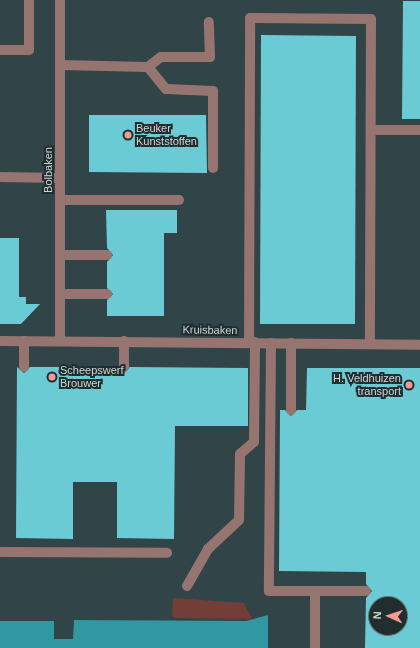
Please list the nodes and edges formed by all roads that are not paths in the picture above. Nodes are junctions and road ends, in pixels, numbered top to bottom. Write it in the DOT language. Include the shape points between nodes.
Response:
graph roads {
  1 [pos="29,0"];
  2 [pos="60,0"];
  3 [pos="209,22"];
  4 [pos="0,50"];
  5 [pos="60,65"];
  6 [pos="148,67"];
  7 [pos="371,130"];
  8 [pos="420,130"];
  9 [pos="213,168"];
  10 [pos="0,177"];
  11 [pos="60,178"];
  12 [pos="60,200"];
  13 [pos="179,200"];
  14 [pos="60,255"];
  15 [pos="107,256"];
  16 [pos="60,294"];
  17 [pos="107,294"];
  18 [pos="60,340"];
  19 [pos="0,341"];
  20 [pos="24,341"];
  21 [pos="124,341"];
  22 [pos="252,343"];
  23 [pos="271,343"];
  24 [pos="291,343"];
  25 [pos="370,344"];
  26 [pos="420,345"];
  27 [pos="24,367"];
  28 [pos="124,367"];
  29 [pos="291,410"];
  30 [pos="0,552"];
  31 [pos="167,553"];
  32 [pos="187,586"];
  33 [pos="316,591"];
  34 [pos="366,592"];
  35 [pos="315,648"];
  1 -- 4 [label="street" via="29,50"];
  2 -- 5 [label="street, Bolbaken"];
  3 -- 6 [label="street" via="210,57 161,57"];
  5 -- 6 [label="street"];
  5 -- 11 [label="street, Bolbaken"];
  6 -- 9 [label="street" via="166,89 214,91"];
  7 -- 8 [label="street"];
  7 -- 22 [label="street" via="371,19 250,18"];
  7 -- 25 [label="street"];
  10 -- 11 [label="street"];
  11 -- 12 [label="street, Bolbaken"];
  12 -- 13 [label="street"];
  12 -- 14 [label="street, Bolbaken"];
  14 -- 15 [label="street"];
  14 -- 16 [label="street, Bolbaken"];
  16 -- 17 [label="street"];
  16 -- 18 [label="street, Bolbaken"];
  18 -- 20 [label="street, Kruisbaken"];
  18 -- 21 [label="street, Kruisbaken"];
  19 -- 20 [label="street, Kruisbaken"];
  20 -- 27 [label="street"];
  21 -- 22 [label="street, Kruisbaken"];
  21 -- 28 [label="street"];
  22 -- 23 [label="street, Kruisbaken"];
  22 -- 32 [label="street" via="254,442 240,454 239,520 208,549"];
  23 -- 24 [label="street, Kruisbaken"];
  23 -- 33 [label="street" via="269,591"];
  24 -- 25 [label="street, Kruisbaken"];
  24 -- 29 [label="street"];
  25 -- 26 [label="street, Kruisbaken"];
  30 -- 31 [label="street"];
  33 -- 34 [label="street"];
  33 -- 35 [label="street"];
}
